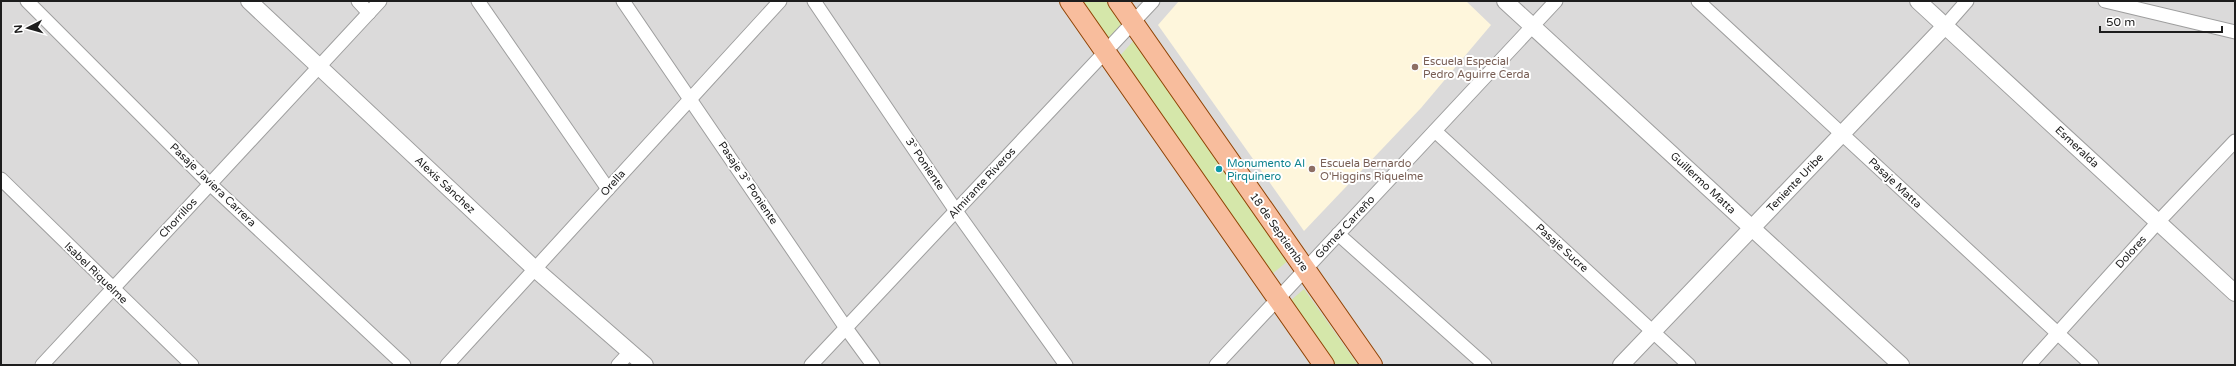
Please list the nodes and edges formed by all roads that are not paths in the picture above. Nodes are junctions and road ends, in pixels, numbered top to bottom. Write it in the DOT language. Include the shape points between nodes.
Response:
graph roads {
  1 [pos="27,1"];
  2 [pos="249,1"];
  3 [pos="358,1"];
  4 [pos="380,1"];
  5 [pos="478,1"];
  6 [pos="623,1"];
  7 [pos="780,1"];
  8 [pos="814,1"];
  9 [pos="1070,1"];
  10 [pos="1118,1"];
  11 [pos="1153,1"];
  12 [pos="1505,1"];
  13 [pos="1556,1"];
  14 [pos="1698,1"];
  15 [pos="1918,1"];
  16 [pos="1967,1"];
  17 [pos="2106,1"];
  18 [pos="368,14"];
  19 [pos="1132,23"];
  20 [pos="1532,26"];
  21 [pos="1945,26"];
  22 [pos="2235,32"];
  23 [pos="1104,52"];
  24 [pos="319,66"];
  25 [pos="690,99"];
  26 [pos="1435,131"];
  27 [pos="1842,134"];
  28 [pos="2235,141"];
  29 [pos="1,179"];
  30 [pos="210,184"];
  31 [pos="608,189"];
  32 [pos="956,211"];
  33 [pos="2158,222"];
  34 [pos="1752,228"];
  35 [pos="1338,234"];
  36 [pos="535,268"];
  37 [pos="1305,269"];
  38 [pos="112,289"];
  39 [pos="2235,293"];
  40 [pos="1278,299"];
  41 [pos="846,328"];
  42 [pos="1653,331"];
  43 [pos="2058,334"];
  44 [pos="630,352"];
  45 [pos="42,365"];
  46 [pos="192,365"];
  47 [pos="404,365"];
  48 [pos="446,365"];
  49 [pos="618,365"];
  50 [pos="645,365"];
  51 [pos="811,365"];
  52 [pos="873,365"];
  53 [pos="1066,365"];
  54 [pos="1216,365"];
  55 [pos="1324,365"];
  56 [pos="1372,365"];
  57 [pos="1485,365"];
  58 [pos="1621,365"];
  59 [pos="1689,365"];
  60 [pos="1901,365"];
  61 [pos="2029,365"];
  62 [pos="2092,365"];
  1 -- 30 [label="street, Pasaje Javiera Carrera"];
  2 -- 24 [label="street, Alexis Sánchez"];
  3 -- 18 [label="street"];
  4 -- 18 [label="street, Chorrillos"];
  5 -- 31 [label="street"];
  6 -- 25 [label="street, Pasaje 3° Poniente"];
  7 -- 25 [label="street, Orella"];
  8 -- 32 [label="street, 3° Poniente"];
  9 -- 23 [label="main road"];
  10 -- 19 [label="main road, 18 de Septiembre"];
  11 -- 19 [label="street, Almirante Riveros"];
  12 -- 20 [label="street, Guillermo Matta"];
  13 -- 20 [label="street, Gómez Carreño"];
  14 -- 27 [label="street, Pasaje Matta"];
  15 -- 21 [label="street, Esmeralda"];
  16 -- 21 [label="street, Teniente Uribe"];
  17 -- 22 [label="street"];
  18 -- 24 [label="street, Chorrillos"];
  19 -- 23 [label="street, Almirante Riveros"];
  19 -- 37 [label="main road, 18 de Septiembre"];
  20 -- 26 [label="street, Gómez Carreño"];
  20 -- 34 [label="street, Guillermo Matta"];
  21 -- 27 [label="street, Teniente Uribe"];
  21 -- 33 [label="street, Esmeralda"];
  23 -- 32 [label="street, Almirante Riveros"];
  23 -- 40 [label="main road"];
  24 -- 30 [label="street, Chorrillos"];
  24 -- 36 [label="street, Alexis Sánchez"];
  25 -- 31 [label="street, Orella"];
  25 -- 41 [label="street, Pasaje 3° Poniente"];
  26 -- 35 [label="street, Gómez Carreño"];
  26 -- 42 [label="street, Pasaje Sucre"];
  27 -- 34 [label="street, Teniente Uribe"];
  27 -- 43 [label="street, Pasaje Matta"];
  28 -- 33 [label="street, Dolores"];
  29 -- 38 [label="street, Isabel Riquelme"];
  30 -- 38 [label="street, Chorrillos"];
  30 -- 47 [label="street, Pasaje Javiera Carrera"];
  31 -- 36 [label="street, Orella"];
  32 -- 41 [label="street, Almirante Riveros"];
  32 -- 53 [label="street, 3° Poniente"];
  33 -- 39 [label="street, Esmeralda"];
  33 -- 43 [label="street, Dolores"];
  34 -- 42 [label="street, Teniente Uribe"];
  34 -- 60 [label="street, Guillermo Matta"];
  35 -- 37 [label="street, Gómez Carreño"];
  35 -- 57 [label="street"];
  36 -- 44 [label="street, Alexis Sánchez"];
  36 -- 48 [label="street, Orella"];
  37 -- 40 [label="street, Gómez Carreño"];
  37 -- 56 [label="main road, 18 de Septiembre"];
  38 -- 45 [label="street, Chorrillos"];
  38 -- 46 [label="street, Isabel Riquelme"];
  40 -- 54 [label="street, Gómez Carreño"];
  40 -- 55 [label="main road"];
  41 -- 51 [label="street, Almirante Riveros"];
  41 -- 52 [label="street, Pasaje 3° Poniente"];
  42 -- 58 [label="street, Teniente Uribe"];
  42 -- 59 [label="street, Pasaje Sucre"];
  43 -- 61 [label="street, Dolores"];
  43 -- 62 [label="street, Pasaje Matta"];
  44 -- 49 [label="street"];
  44 -- 50 [label="street, Alexis Sánchez"];
}
